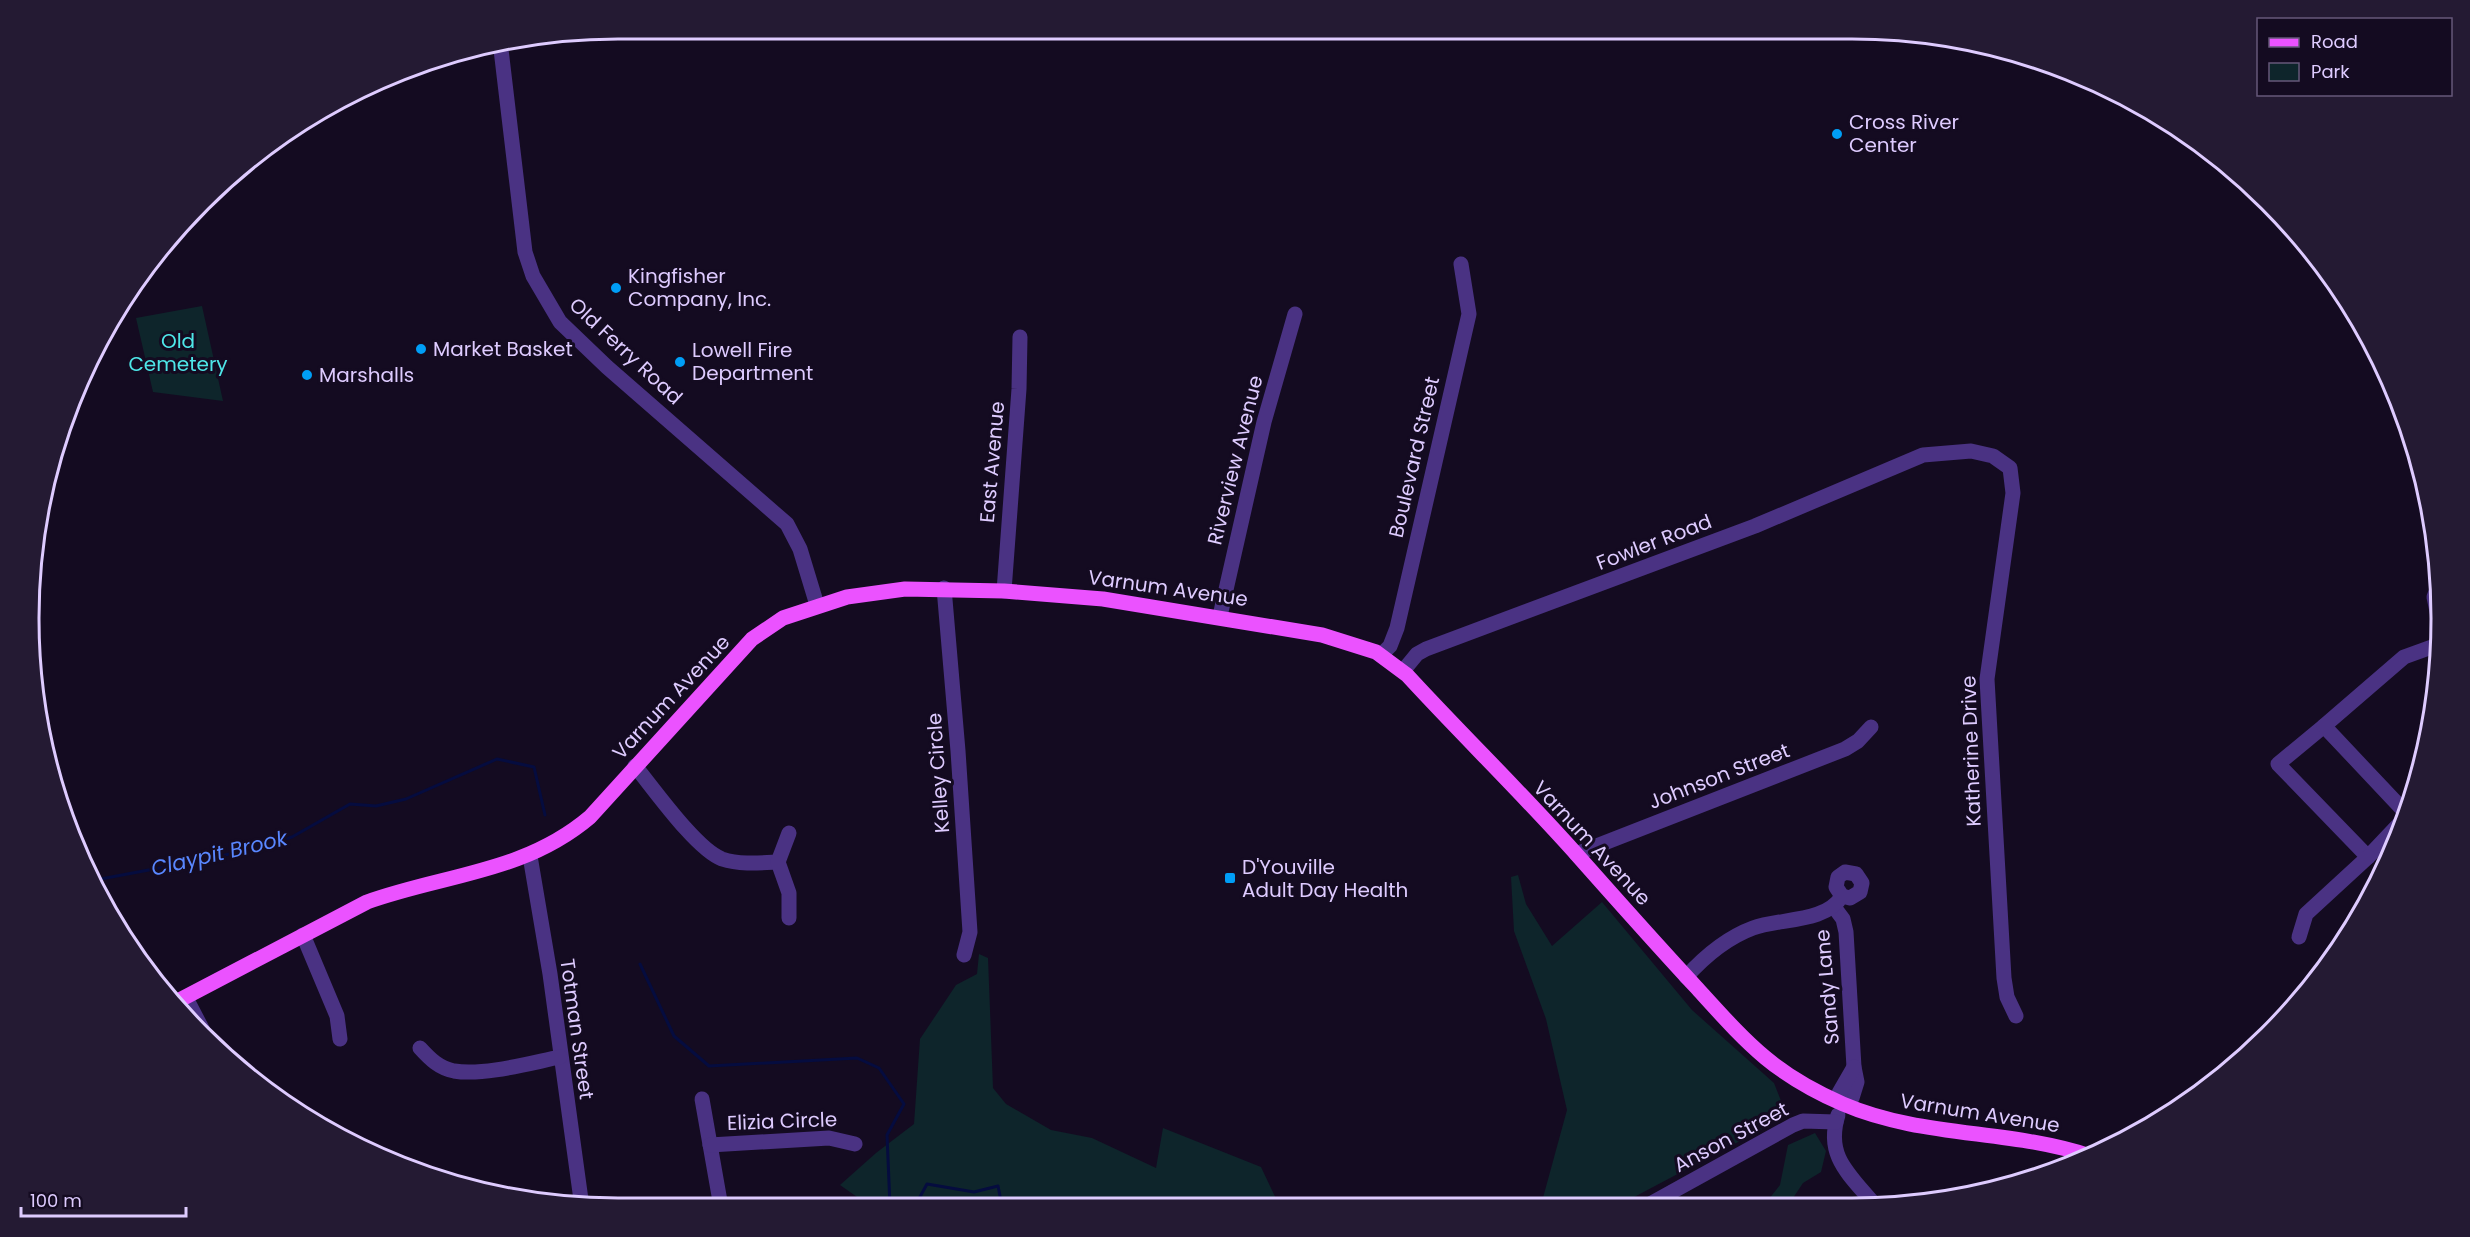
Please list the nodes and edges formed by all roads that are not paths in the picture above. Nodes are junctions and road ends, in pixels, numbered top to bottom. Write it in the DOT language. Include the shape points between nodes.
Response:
graph roads {
  1 [pos="501,51"];
  2 [pos="1461,264"];
  3 [pos="1295,314"];
  4 [pos="1020,337"];
  5 [pos="1923,455"];
  6 [pos="944,588"];
  7 [pos="1004,591"];
  8 [pos="818,605"];
  9 [pos="1220,616"];
  10 [pos="2430,648"];
  11 [pos="1381,655"];
  12 [pos="1404,671"];
  13 [pos="2324,726"];
  14 [pos="1871,727"];
  15 [pos="635,766"];
  16 [pos="2400,806"];
  17 [pos="789,833"];
  18 [pos="2389,835"];
  19 [pos="1576,854"];
  20 [pos="530,856"];
  21 [pos="2368,857"];
  22 [pos="778,862"];
  23 [pos="789,918"];
  24 [pos="303,934"];
  25 [pos="2299,937"];
  26 [pos="963,955"];
  27 [pos="1686,977"];
  28 [pos="182,999"];
  29 [pos="2016,1016"];
  30 [pos="340,1039"];
  31 [pos="420,1048"];
  32 [pos="560,1057"];
  33 [pos="702,1098"];
  34 [pos="1842,1103"];
  35 [pos="1836,1122"];
  36 [pos="855,1144"];
  37 [pos="710,1145"];
  38 [pos="2077,1152"];
  39 [pos="581,1197"];
  40 [pos="719,1198"];
  41 [pos="1661,1198"];
  42 [pos="1869,1198"];
  1 -- 8 [label="street, Old Ferry Road" via="525,252 551,308 560,322 607,367 787,524 800,549"];
  2 -- 11 [label="street, Boulevard Street" via="1469,314 1400,619 1392,642"];
  3 -- 9 [label="street, Riverview Avenue" via="1264,422"];
  4 -- 7 [label="street, East Avenue"];
  5 -- 12 [label="street, Fowler Road" via="1755,526 1426,649"];
  5 -- 29 [label="street, Katherine Drive" via="1971,451 1993,456 2010,468 2013,493 1987,679 2004,978 2007,998"];
  6 -- 7 [label="main road, Varnum Avenue"];
  6 -- 8 [label="main road, Varnum Avenue" via="883,591"];
  6 -- 26 [label="street, Kelley Circle" via="970,932"];
  7 -- 9 [label="main road, Varnum Avenue" via="1081,596"];
  8 -- 15 [label="main road, Varnum Avenue" via="783,618 752,639"];
  9 -- 11 [label="main road, Varnum Avenue" via="1342,639"];
  10 -- 13 [label="street" via="2404,657"];
  11 -- 12 [label="main road, Varnum Avenue"];
  12 -- 19 [label="main road, Varnum Avenue"];
  13 -- 16 [label="street"];
  13 -- 21 [label="street" via="2278,764"];
  14 -- 19 [label="street, Johnson Street" via="1845,749"];
  15 -- 20 [label="main road, Varnum Avenue" via="578,827"];
  15 -- 22 [label="street" via="701,845 721,858 747,863"];
  17 -- 22 [label="street"];
  18 -- 21 [label="street"];
  19 -- 27 [label="main road, Varnum Avenue"];
  20 -- 24 [label="main road, Varnum Avenue" via="498,868 397,891"];
  20 -- 32 [label="street, Totman Street"];
  21 -- 25 [label="street" via="2306,914"];
  22 -- 23 [label="street" via="789,893"];
  24 -- 28 [label="main road, Varnum Avenue"];
  24 -- 30 [label="street" via="337,1016"];
  27 -- 34 [label="main road, Varnum Avenue" via="1764,1059"];
  27 -- 34 [label="street, Sandy Lane" via="1719,946 1753,928 1820,913 1838,902 1846,932 1854,1067 1839,1093"];
  31 -- 32 [label="street" via="433,1063 454,1071 516,1066"];
  32 -- 39 [label="street, Totman Street"];
  33 -- 37 [label="street"];
  34 -- 35 [label="street, Sandy Lane"];
  34 -- 38 [label="main road, Varnum Avenue" via="1908,1125 2031,1140"];
  35 -- 41 [label="street, Anson Street" via="1803,1121 1793,1125"];
  35 -- 42 [label="street, Sandy Lane" via="1833,1134 1838,1160"];
  36 -- 37 [label="street, Elizia Circle" via="829,1138"];
  37 -- 40 [label="street"];
}
